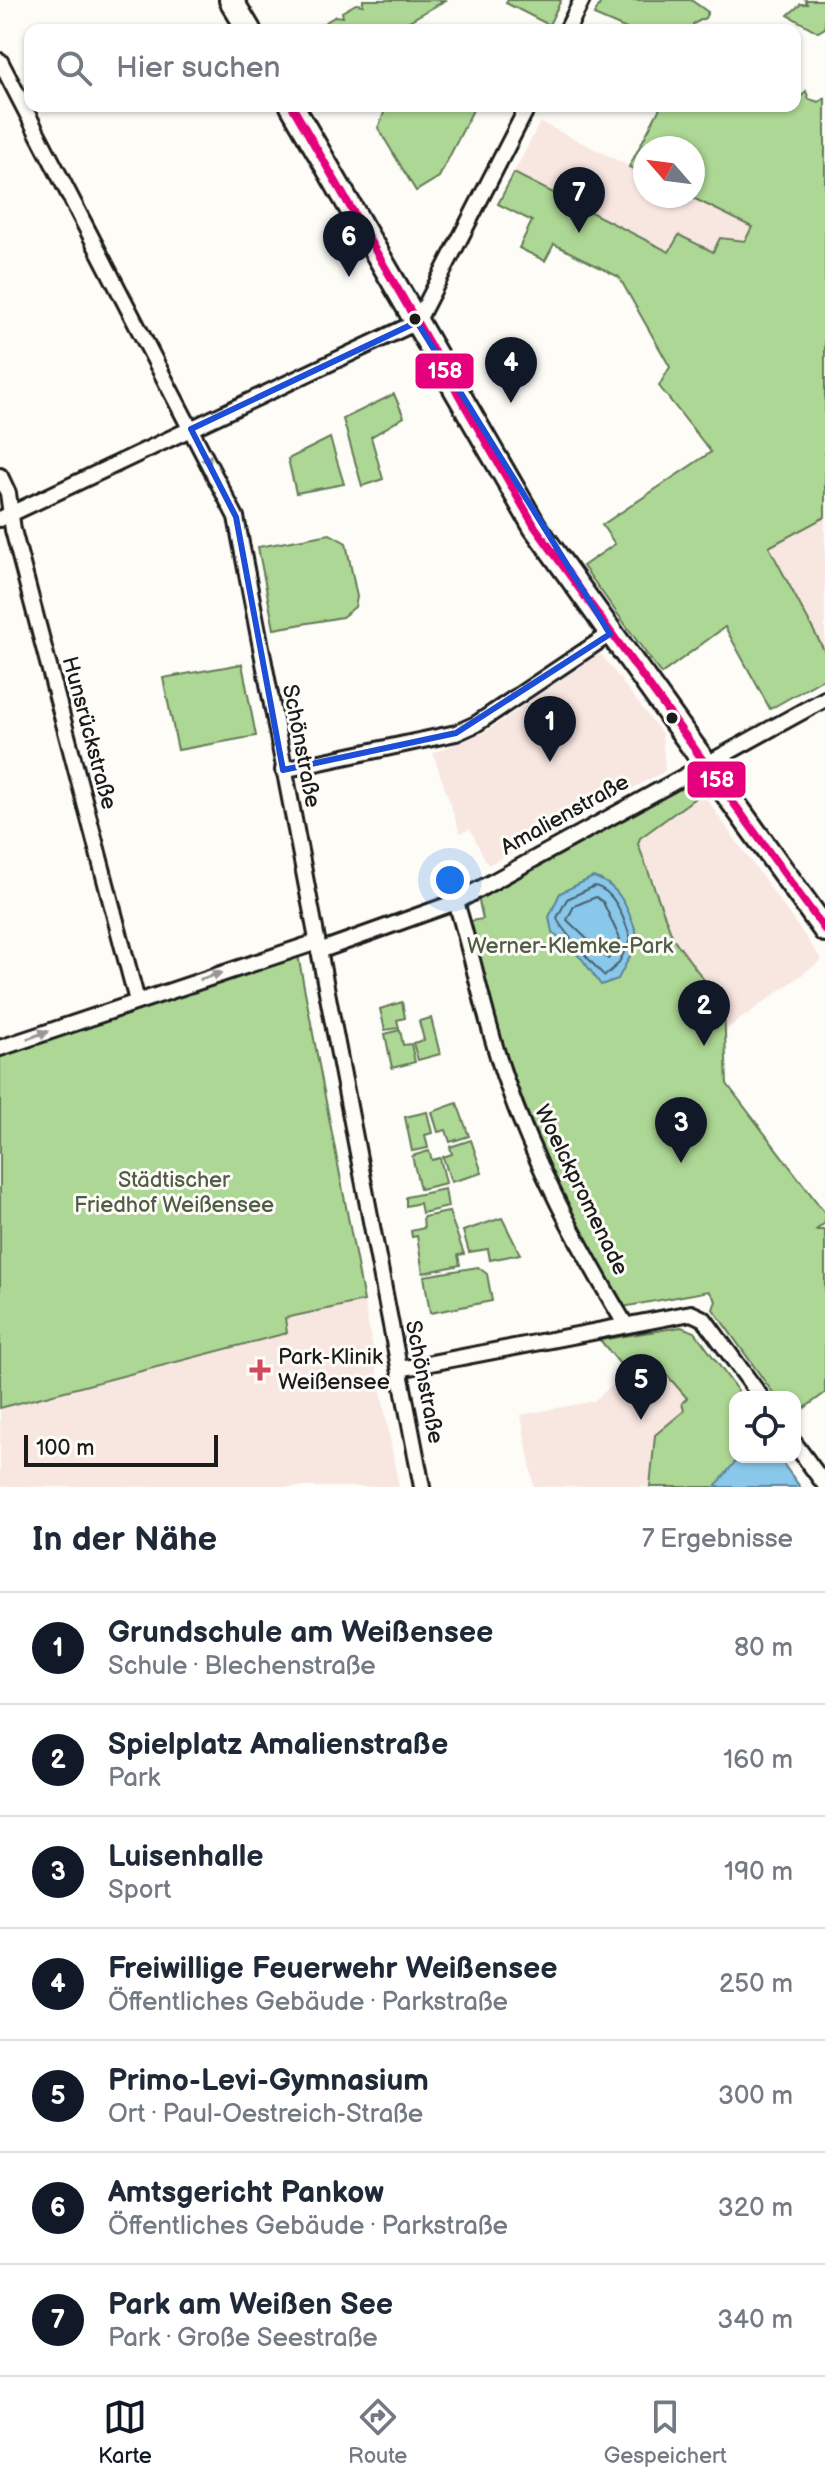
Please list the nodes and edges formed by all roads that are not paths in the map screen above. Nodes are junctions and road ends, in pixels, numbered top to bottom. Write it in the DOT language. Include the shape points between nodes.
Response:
graph roads {
  1 [pos="231,0"];
  2 [pos="582,0"];
  3 [pos="245,24"];
  4 [pos="570,24"];
  5 [pos="0,61"];
  6 [pos="24,107"];
  7 [pos="26,112"];
  8 [pos="295,112"];
  9 [pos="525,112"];
  10 [pos="417,322"];
  11 [pos="191,429"];
  12 [pos="0,476"];
  13 [pos="6,516"];
  14 [pos="610,634"];
  15 [pos="825,699"];
  16 [pos="705,763"];
  17 [pos="283,770"];
  18 [pos="456,902"];
  19 [pos="825,930"];
  20 [pos="318,946"];
  21 [pos="137,1001"];
  22 [pos="0,1048"];
  23 [pos="625,1324"];
  24 [pos="400,1369"];
  25 [pos="757,1391"];
  26 [pos="801,1452"];
  27 [pos="825,1485"];
  28 [pos="422,1487"];
  1 -- 3 [label="street"];
  2 -- 4 [label="street"];
  5 -- 6 [label="street, Schönstraße"];
  7 -- 11 [label="street, Schönstraße"];
  8 -- 10 [label="street"];
  9 -- 10 [label="street"];
  10 -- 11 [label="street"];
  10 -- 14 [label="street" via="535,527"];
  11 -- 13 [label="street"];
  11 -- 17 [label="street, Schönstraße, one-way" via="236,517"];
  12 -- 13 [label="street, Hunsrückstraße" via="8,493"];
  13 -- 21 [label="street, Hunsrückstraße"];
  14 -- 16 [label="street"];
  14 -- 17 [label="street" via="456,733"];
  15 -- 16 [label="street, Amalienstraße"];
  16 -- 18 [label="street, Amalienstraße"];
  16 -- 19 [label="street"];
  17 -- 20 [label="street, Schönstraße"];
  18 -- 20 [label="street, Amalienstraße"];
  18 -- 23 [label="street, Woelckpromenade" via="495,1048 526,1135 579,1246"];
  21 -- 20 [label="street, Amalienstraße, one-way"];
  20 -- 24 [label="street, Schönstraße"];
  22 -- 21 [label="street, Amalienstraße, one-way"];
  23 -- 24 [label="street"];
  23 -- 25 [label="street" via="676,1313 697,1315"];
  24 -- 28 [label="street, Schönstraße"];
  26 -- 27 [label="street"];
}
